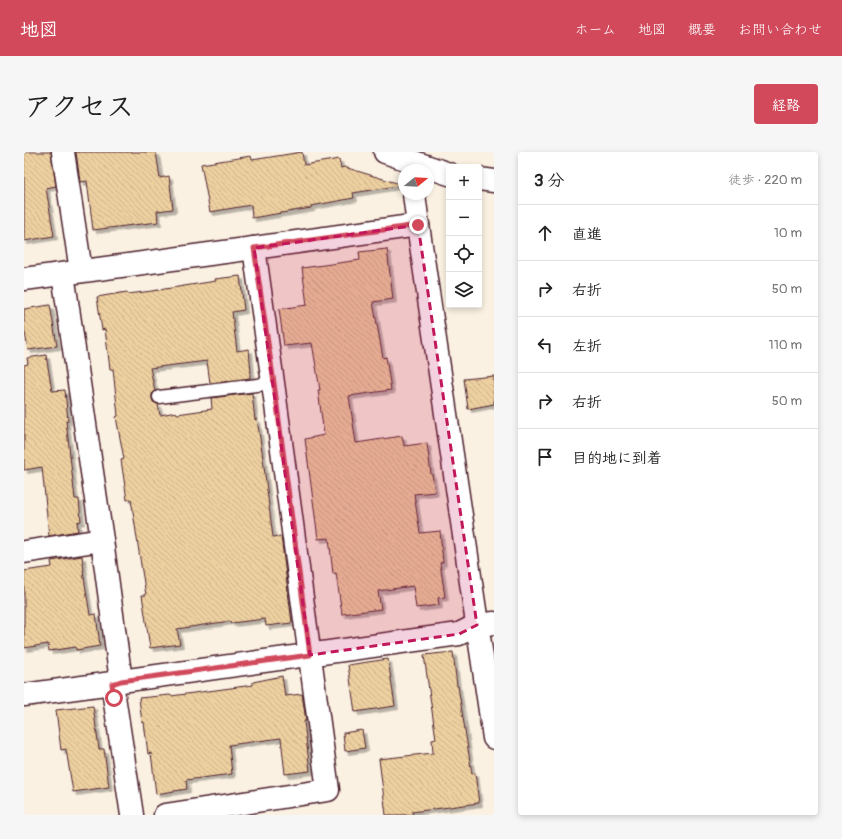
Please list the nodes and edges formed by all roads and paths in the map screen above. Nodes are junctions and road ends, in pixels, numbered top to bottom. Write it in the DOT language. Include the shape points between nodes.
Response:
graph roads {
  1 [pos="63,152"];
  2 [pos="385,152"];
  3 [pos="411,161"];
  4 [pos="446,173"];
  5 [pos="482,179"];
  6 [pos="494,181"];
  7 [pos="415,200"];
  8 [pos="418,225"];
  9 [pos="254,248"];
  10 [pos="72,272"];
  11 [pos="24,279"];
  12 [pos="274,383"];
  13 [pos="159,397"];
  14 [pos="102,540"];
  15 [pos="24,552"];
  16 [pos="486,624"];
  17 [pos="310,655"];
  18 [pos="116,682"];
  19 [pos="24,695"];
  20 [pos="494,738"];
  21 [pos="132,815"];
  22 [pos="165,815"];
  1 -- 10 [label="street"];
  2 -- 3 [label="street"];
  3 -- 4 [label="street"];
  5 -- 6 [label="street"];
  7 -- 8 [label="street"];
  8 -- 9 [label="street"];
  8 -- 16 [label="street"];
  9 -- 10 [label="street"];
  9 -- 12 [label="street"];
  10 -- 11 [label="street"];
  10 -- 14 [label="street"];
  12 -- 13 [label="lane"];
  12 -- 17 [label="street"];
  14 -- 15 [label="street"];
  14 -- 18 [label="street"];
  16 -- 17 [label="street" via="459,634"];
  16 -- 20 [label="street"];
  17 -- 18 [label="street"];
  17 -- 22 [label="street" via="328,790"];
  18 -- 19 [label="street"];
  18 -- 21 [label="street"];
}
